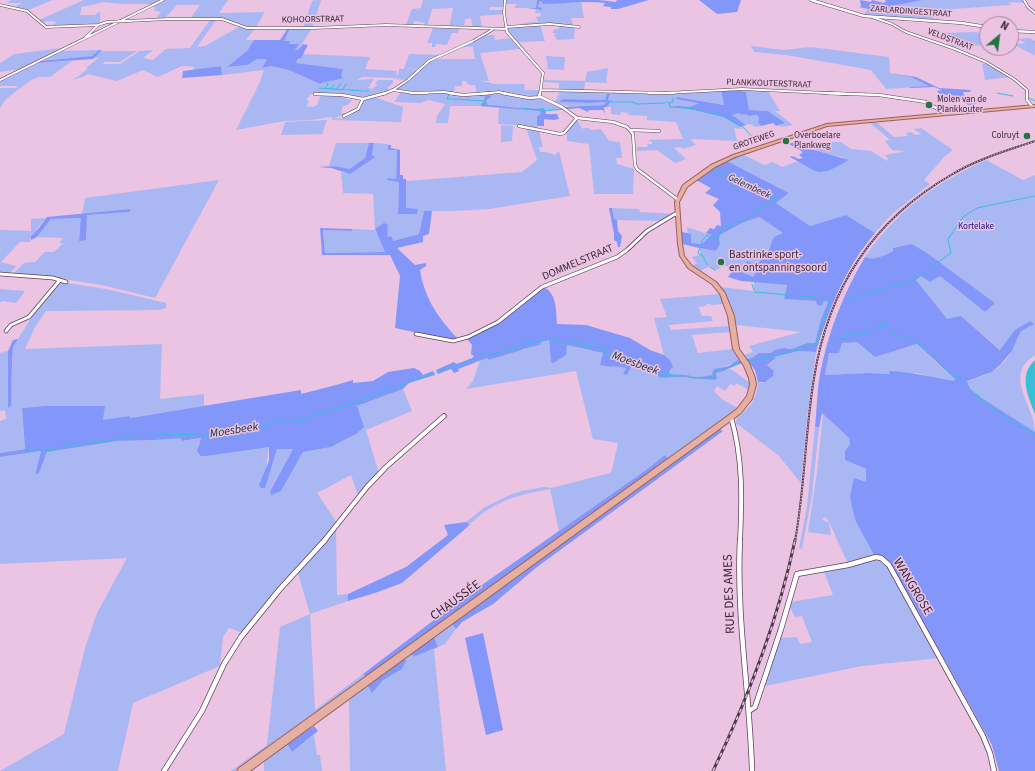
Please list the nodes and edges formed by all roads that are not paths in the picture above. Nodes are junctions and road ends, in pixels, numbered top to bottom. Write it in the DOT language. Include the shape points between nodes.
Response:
graph roads {
  1 [pos="163,0"];
  2 [pos="505,0"];
  3 [pos="812,0"];
  4 [pos="1024,0"];
  5 [pos="0,5"];
  6 [pos="1035,13"];
  7 [pos="869,16"];
  8 [pos="121,20"];
  9 [pos="98,25"];
  10 [pos="579,26"];
  11 [pos="979,26"];
  12 [pos="506,28"];
  13 [pos="492,30"];
  14 [pos="1019,31"];
  15 [pos="1035,32"];
  16 [pos="86,36"];
  17 [pos="0,80"];
  18 [pos="393,90"];
  19 [pos="541,90"];
  20 [pos="315,94"];
  21 [pos="540,97"];
  22 [pos="363,99"];
  23 [pos="1033,106"];
  24 [pos="946,114"];
  25 [pos="344,116"];
  26 [pos="577,118"];
  27 [pos="519,126"];
  28 [pos="630,130"];
  29 [pos="659,131"];
  30 [pos="678,199"];
  31 [pos="678,215"];
  32 [pos="0,274"];
  33 [pos="60,280"];
  34 [pos="66,282"];
  35 [pos="6,331"];
  36 [pos="416,334"];
  37 [pos="444,416"];
  38 [pos="731,417"];
  39 [pos="749,711"];
  40 [pos="164,771"];
  41 [pos="242,771"];
  42 [pos="752,771"];
  43 [pos="994,771"];
  1 -- 8 [label="street"];
  2 -- 12 [label="street"];
  3 -- 7 [label="street, ZARLARDINGESTRAAT"];
  4 -- 6 [label="street"];
  5 -- 9 [label="street" via="27,11 46,27"];
  7 -- 11 [label="street, ZARLARDINGESTRAAT"];
  7 -- 23 [label="street, VELDSTRAAT" via="895,25 906,33 946,45 989,64 1027,90 1027,100"];
  8 -- 9 [label="street"];
  8 -- 13 [label="street, KOHOORSTRAAT" via="222,19 247,28 386,25"];
  8 -- 16 [label="street"];
  9 -- 16 [label="street"];
  10 -- 12 [label="street, KOHOORSTRAAT" via="550,24"];
  12 -- 13 [label="street, KOHOORSTRAAT"];
  12 -- 19 [label="street" via="509,36 542,71"];
  13 -- 18 [label="street" via="429,61"];
  14 -- 15 [label="street"];
  16 -- 17 [label="street"];
  18 -- 21 [label="street" via="414,94 445,92 463,95 499,92"];
  18 -- 22 [label="street"];
  19 -- 21 [label="street"];
  19 -- 24 [label="street, PLANKKOUTERSTRAAT" via="666,93 742,89 879,95 926,102"];
  20 -- 22 [label="street"];
  21 -- 26 [label="street" via="562,107"];
  22 -- 25 [label="street" via="358,109"];
  23 -- 24 [label="main road, GROTEWEG"];
  24 -- 30 [label="main road, GROTEWEG" via="820,127 713,166 685,186"];
  26 -- 27 [label="street" via="564,133 560,134"];
  26 -- 28 [label="street" via="613,122"];
  28 -- 29 [label="street"];
  28 -- 30 [label="street" via="633,134 637,169"];
  30 -- 31 [label="main road"];
  31 -- 36 [label="street, DOMMELSTRAAT" via="675,214 647,231 617,257 542,287 498,322 468,337 453,341"];
  31 -- 38 [label="main road, CHAUSSÉE" via="682,256 690,267 714,283 722,293 731,316 736,348 751,371 750,396 744,406"];
  32 -- 33 [label="street"];
  33 -- 34 [label="street"];
  33 -- 35 [label="street" via="29,317"];
  37 -- 40 [label="street" via="367,487 326,539 301,564 241,637 224,664 202,711"];
  38 -- 39 [label="street, RUE DES AMES" via="740,473 738,584"];
  38 -- 41 [label="main road, CHAUSSÉE"];
  39 -- 42 [label="street, RUE DES AMES"];
  39 -- 43 [label="street, WANGROSE" via="755,707 797,574 881,558 889,565 983,736"];
}
